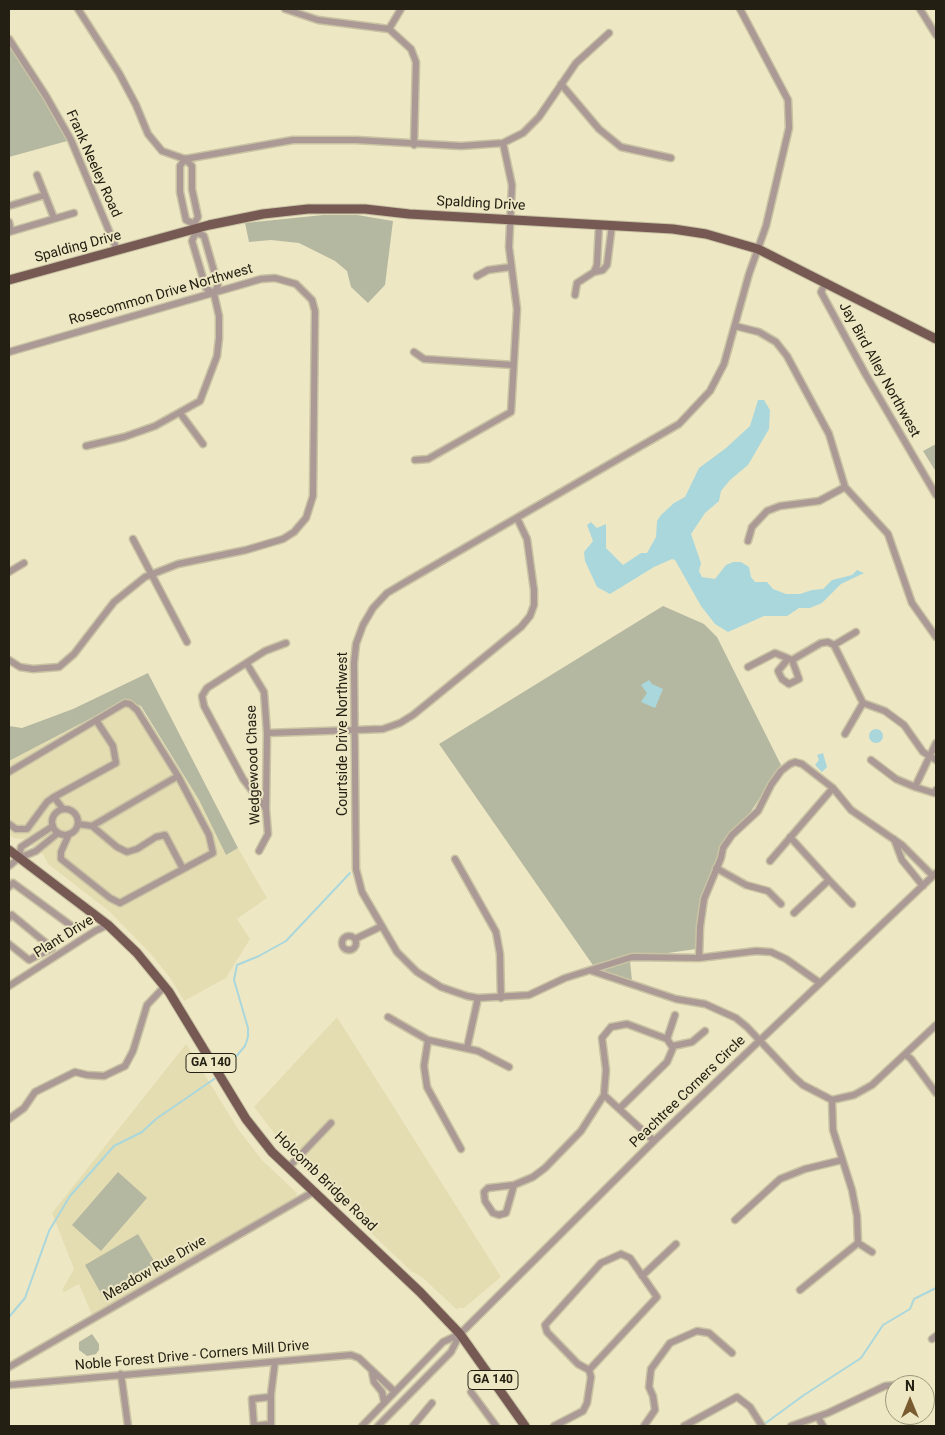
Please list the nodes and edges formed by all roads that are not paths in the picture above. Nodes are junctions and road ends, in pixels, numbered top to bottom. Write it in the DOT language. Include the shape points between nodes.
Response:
graph roads {
  1 [pos="78,9"];
  2 [pos="285,9"];
  3 [pos="401,9"];
  4 [pos="740,9"];
  5 [pos="920,9"];
  6 [pos="389,29"];
  7 [pos="609,33"];
  8 [pos="936,35"];
  9 [pos="9,40"];
  10 [pos="561,84"];
  11 [pos="503,143"];
  12 [pos="414,145"];
  13 [pos="671,158"];
  14 [pos="185,159"];
  15 [pos="37,175"];
  16 [pos="45,195"];
  17 [pos="9,206"];
  18 [pos="74,213"];
  19 [pos="54,218"];
  20 [pos="510,220"];
  21 [pos="9,222"];
  22 [pos="599,225"];
  23 [pos="612,226"];
  24 [pos="195,228"];
  25 [pos="10,231"];
  26 [pos="758,249"];
  27 [pos="118,250"];
  28 [pos="210,260"];
  29 [pos="198,263"];
  30 [pos="511,267"];
  31 [pos="594,272"];
  32 [pos="477,276"];
  33 [pos="9,280"];
  34 [pos="826,282"];
  35 [pos="214,294"];
  36 [pos="574,295"];
  37 [pos="735,326"];
  38 [pos="936,340"];
  39 [pos="9,352"];
  40 [pos="414,352"];
  41 [pos="513,365"];
  42 [pos="180,413"];
  43 [pos="203,444"];
  44 [pos="86,446"];
  45 [pos="415,460"];
  46 [pos="845,487"];
  47 [pos="936,494"];
  48 [pos="518,518"];
  49 [pos="133,539"];
  50 [pos="748,541"];
  51 [pos="24,562"];
  52 [pos="9,572"];
  53 [pos="150,575"];
  54 [pos="856,632"];
  55 [pos="936,637"];
  56 [pos="187,642"];
  57 [pos="286,643"];
  58 [pos="834,645"];
  59 [pos="9,660"];
  60 [pos="247,664"];
  61 [pos="748,667"];
  62 [pos="863,703"];
  63 [pos="96,720"];
  64 [pos="354,730"];
  65 [pos="267,733"];
  66 [pos="845,734"];
  67 [pos="936,743"];
  68 [pos="929,756"];
  69 [pos="871,760"];
  70 [pos="936,760"];
  71 [pos="9,772"];
  72 [pos="178,776"];
  73 [pos="915,787"];
  74 [pos="833,788"];
  75 [pos="936,790"];
  76 [pos="54,797"];
  77 [pos="63,809"];
  78 [pos="266,809"];
  79 [pos="9,824"];
  80 [pos="78,824"];
  81 [pos="53,826"];
  82 [pos="92,826"];
  83 [pos="58,833"];
  84 [pos="69,834"];
  85 [pos="790,837"];
  86 [pos="894,839"];
  87 [pos="9,850"];
  88 [pos="259,851"];
  89 [pos="19,858"];
  90 [pos="455,859"];
  91 [pos="770,861"];
  92 [pos="9,866"];
  93 [pos="716,868"];
  94 [pos="183,869"];
  95 [pos="934,875"];
  96 [pos="829,880"];
  97 [pos="923,886"];
  98 [pos="9,887"];
  99 [pos="781,904"];
  100 [pos="852,904"];
  101 [pos="794,913"];
  102 [pos="9,918"];
  103 [pos="108,925"];
  104 [pos="382,926"];
  105 [pos="73,927"];
  106 [pos="355,939"];
  107 [pos="9,944"];
  108 [pos="699,958"];
  109 [pos="592,971"];
  110 [pos="820,983"];
  111 [pos="9,986"];
  112 [pos="165,986"];
  113 [pos="478,998"];
  114 [pos="500,998"];
  115 [pos="675,1015"];
  116 [pos="388,1017"];
  117 [pos="936,1025"];
  118 [pos="705,1031"];
  119 [pos="667,1039"];
  120 [pos="428,1040"];
  121 [pos="760,1041"];
  122 [pos="673,1046"];
  123 [pos="467,1048"];
  124 [pos="906,1055"];
  125 [pos="509,1067"];
  126 [pos="936,1093"];
  127 [pos="604,1095"];
  128 [pos="832,1100"];
  129 [pos="620,1108"];
  130 [pos="9,1119"];
  131 [pos="331,1123"];
  132 [pos="654,1141"];
  133 [pos="462,1149"];
  134 [pos="842,1160"];
  135 [pos="288,1168"];
  136 [pos="514,1185"];
  137 [pos="313,1192"];
  138 [pos="734,1220"];
  139 [pos="858,1243"];
  140 [pos="676,1244"];
  141 [pos="872,1252"];
  142 [pos="642,1276"];
  143 [pos="800,1290"];
  144 [pos="460,1334"];
  145 [pos="732,1353"];
  146 [pos="276,1362"];
  147 [pos="9,1367"];
  148 [pos="589,1370"];
  149 [pos="372,1372"];
  150 [pos="121,1374"];
  151 [pos="9,1385"];
  152 [pos="885,1386"];
  153 [pos="394,1391"];
  154 [pos="471,1392"];
  155 [pos="270,1398"];
  156 [pos="384,1401"];
  157 [pos="432,1403"];
  158 [pos="818,1417"];
  159 [pos="128,1426"];
  160 [pos="253,1426"];
  161 [pos="362,1426"];
  162 [pos="378,1426"];
  163 [pos="413,1426"];
  164 [pos="496,1426"];
  165 [pos="524,1426"];
  166 [pos="554,1426"];
  167 [pos="644,1426"];
  168 [pos="684,1426"];
  169 [pos="762,1426"];
  170 [pos="791,1426"];
  171 [pos="823,1426"];
  1 -- 14 [label="street" via="119,73 148,134 162,151"];
  2 -- 6 [label="street" via="318,20"];
  3 -- 6 [label="street"];
  4 -- 26 [label="street, Courtside Drive Northwest" via="788,100 790,128"];
  5 -- 8 [label="street"];
  6 -- 12 [label="street" via="411,49 416,62"];
  7 -- 10 [label="street" via="576,63"];
  9 -- 27 [label="street, Frank Neeley Road" via="71,140"];
  10 -- 11 [label="street" via="539,117 523,133"];
  10 -- 13 [label="street" via="599,129 621,147"];
  11 -- 12 [label="street" via="488,146"];
  11 -- 20 [label="street" via="512,185"];
  12 -- 14 [label="street" via="356,140 293,140"];
  14 -- 24 [label="street" via="192,166 192,190 198,217"];
  14 -- 24 [label="street" via="180,166 180,192 186,220"];
  15 -- 16 [label="street"];
  16 -- 17 [label="street"];
  16 -- 19 [label="street"];
  18 -- 19 [label="street"];
  19 -- 25 [label="street"];
  20 -- 22 [label="main road, Spalding Drive"];
  20 -- 24 [label="main road, Spalding Drive" via="365,209 308,209 263,214"];
  20 -- 30 [label="street"];
  21 -- 25 [label="street"];
  22 -- 23 [label="main road, Spalding Drive"];
  22 -- 31 [label="street"];
  23 -- 26 [label="main road, Spalding Drive" via="706,234"];
  23 -- 31 [label="street" via="607,265 603,270"];
  24 -- 27 [label="main road, Spalding Drive"];
  24 -- 28 [label="street" via="204,236"];
  24 -- 29 [label="street" via="192,241"];
  26 -- 34 [label="main road, Spalding Drive"];
  26 -- 37 [label="street, Courtside Drive Northwest"];
  27 -- 33 [label="main road, Spalding Drive"];
  28 -- 29 [label="street"];
  28 -- 35 [label="street" via="218,285"];
  29 -- 35 [label="street" via="206,288"];
  30 -- 32 [label="street" via="488,270"];
  30 -- 41 [label="street" via="516,309"];
  31 -- 36 [label="street" via="577,283"];
  34 -- 38 [label="main road, Spalding Drive"];
  34 -- 47 [label="street, Jay Bird Alley Northwest" via="821,292"];
  35 -- 39 [label="street, Rosecommon Drive Northwest"];
  35 -- 42 [label="street" via="219,315 217,356 200,401"];
  35 -- 53 [label="street, Rosecommon Drive Northwest" via="261,279 275,278 296,284 312,300 316,325 313,496 306,518 283,539 178,564"];
  37 -- 46 [label="street" via="759,332 776,342 787,356 829,434"];
  37 -- 48 [label="street, Courtside Drive Northwest" via="716,379 701,402 679,424"];
  40 -- 41 [label="street" via="424,359"];
  41 -- 45 [label="street" via="511,412 428,459"];
  42 -- 43 [label="street"];
  42 -- 44 [label="street" via="124,437"];
  46 -- 50 [label="street" via="819,501 766,511 752,527"];
  46 -- 55 [label="street" via="888,534 912,603"];
  48 -- 64 [label="street, Courtside Drive Northwest" via="388,593 373,608 356,644"];
  48 -- 64 [label="street" via="527,539 532,576 534,605 530,616 521,627 413,716 382,729"];
  49 -- 53 [label="street"];
  51 -- 52 [label="street"];
  53 -- 56 [label="street"];
  53 -- 59 [label="street, Rosecommon Drive Northwest" via="114,602 74,654 59,667 33,669"];
  54 -- 58 [label="street"];
  57 -- 60 [label="street" via="265,651"];
  58 -- 61 [label="street" via="821,643 790,660 775,653"];
  58 -- 62 [label="street"];
  60 -- 65 [label="street, Wedgewood Chase" via="264,692"];
  60 -- 78 [label="street" via="207,688 202,696 204,706 244,779"];
  62 -- 66 [label="street"];
  62 -- 68 [label="street" via="885,711 904,725"];
  63 -- 71 [label="street"];
  63 -- 72 [label="street" via="125,703 130,704"];
  63 -- 76 [label="street" via="113,746 116,763"];
  64 -- 65 [label="street"];
  64 -- 104 [label="street, Courtside Drive Northwest" via="356,869 360,888"];
  65 -- 78 [label="street, Wedgewood Chase"];
  67 -- 68 [label="street"];
  68 -- 70 [label="street"];
  68 -- 73 [label="street"];
  69 -- 73 [label="street" via="896,779"];
  72 -- 82 [label="street"];
  72 -- 94 [label="street" via="204,823 214,849 213,854"];
  73 -- 75 [label="street"];
  74 -- 85 [label="street"];
  74 -- 86 [label="street" via="851,810"];
  74 -- 93 [label="street" via="795,762 781,771 758,811 723,848"];
  76 -- 77 [label="street"];
  76 -- 79 [label="street" via="27,830 16,829"];
  77 -- 80 [label="street" via="74,812"];
  77 -- 81 [label="street" via="55,813"];
  78 -- 88 [label="street, Wedgewood Chase" via="268,834"];
  80 -- 82 [label="street"];
  80 -- 84 [label="street"];
  81 -- 83 [label="street"];
  81 -- 89 [label="street" via="21,847"];
  82 -- 94 [label="street" via="117,848 127,852 165,835"];
  83 -- 84 [label="street"];
  83 -- 89 [label="street" via="36,852"];
  84 -- 94 [label="street" via="61,858 120,903"];
  85 -- 91 [label="street"];
  85 -- 96 [label="street"];
  86 -- 95 [label="street"];
  86 -- 97 [label="street" via="902,860"];
  87 -- 89 [label="main road, Holcomb Bridge Road / GA 140"];
  89 -- 92 [label="street"];
  89 -- 103 [label="main road, Holcomb Bridge Road / GA 140"];
  90 -- 114 [label="street" via="496,932 500,954"];
  93 -- 99 [label="street" via="768,892"];
  93 -- 108 [label="street" via="704,898"];
  95 -- 97 [label="street, Peachtree Corners Circle"];
  96 -- 100 [label="street"];
  96 -- 101 [label="street"];
  97 -- 110 [label="street, Peachtree Corners Circle"];
  98 -- 105 [label="street" via="13,883"];
  102 -- 107 [label="street" via="12,915 52,948 29,960"];
  103 -- 111 [label="street, Plant Drive"];
  103 -- 112 [label="main road, Holcomb Bridge Road / GA 140"];
  104 -- 106 [label="street"];
  104 -- 113 [label="street, Courtside Drive Northwest" via="397,952 417,972 441,987"];
  108 -- 109 [label="street, Courtside Drive Northwest" via="632,957"];
  108 -- 110 [label="street, Courtside Drive Northwest" via="771,952"];
  109 -- 114 [label="street, Courtside Drive Northwest" via="566,978 529,995"];
  109 -- 121 [label="street" via="723,1011 747,1026"];
  110 -- 121 [label="street, Peachtree Corners Circle"];
  112 -- 130 [label="street" via="147,1005 126,1066 104,1076 75,1072 36,1092 24,1108"];
  112 -- 135 [label="main road, Holcomb Bridge Road / GA 140" via="246,1119"];
  113 -- 114 [label="street, Courtside Drive Northwest"];
  113 -- 123 [label="street"];
  115 -- 119 [label="street"];
  116 -- 120 [label="street"];
  117 -- 124 [label="street"];
  118 -- 122 [label="street" via="692,1042"];
  119 -- 122 [label="street"];
  119 -- 127 [label="street" via="627,1024 607,1030 602,1038 606,1070"];
  120 -- 123 [label="street"];
  120 -- 133 [label="street" via="424,1066 427,1087"];
  121 -- 128 [label="street" via="803,1085"];
  121 -- 132 [label="street, Peachtree Corners Circle"];
  122 -- 129 [label="street" via="667,1062"];
  123 -- 125 [label="street"];
  124 -- 126 [label="street"];
  124 -- 128 [label="street" via="872,1085 854,1095"];
  127 -- 129 [label="street"];
  127 -- 136 [label="street" via="581,1131 546,1168"];
  128 -- 134 [label="street" via="833,1130"];
  129 -- 132 [label="street"];
  131 -- 135 [label="street"];
  132 -- 144 [label="street, Peachtree Corners Circle"];
  134 -- 138 [label="street" via="780,1179"];
  134 -- 139 [label="street" via="852,1190"];
  135 -- 137 [label="main road, Holcomb Bridge Road / GA 140"];
  136 -- 136 [label="street" via="488,1188 484,1192 485,1201 493,1213 506,1213"];
  137 -- 144 [label="main road, Holcomb Bridge Road / GA 140"];
  137 -- 147 [label="street, Meadow Rue Drive"];
  139 -- 141 [label="street"];
  139 -- 143 [label="street"];
  140 -- 142 [label="street"];
  142 -- 148 [label="street" via="658,1298"];
  142 -- 148 [label="street" via="630,1258 621,1254 610,1259 595,1270 545,1325 547,1332 578,1364"];
  144 -- 153 [label="street, Peachtree Corners Circle" via="443,1342"];
  144 -- 162 [label="street, Peachtree Corners Circle" via="451,1352"];
  144 -- 165 [label="main road, Holcomb Bridge Road / GA 140"];
  145 -- 167 [label="street" via="708,1333 697,1330 670,1343 651,1369 648,1387 655,1410"];
  146 -- 149 [label="street, Noble Forest Drive - Corners Mill Drive" via="355,1356"];
  146 -- 150 [label="street, Noble Forest Drive - Corners Mill Drive"];
  146 -- 155 [label="street"];
  148 -- 166 [label="street" via="592,1377 583,1411"];
  149 -- 153 [label="street, Noble Forest Drive - Corners Mill Drive"];
  149 -- 156 [label="street"];
  150 -- 151 [label="street, Noble Forest Drive - Corners Mill Drive"];
  150 -- 159 [label="street"];
  152 -- 158 [label="street"];
  153 -- 156 [label="street, Peachtree Corners Circle"];
  154 -- 164 [label="street"];
  155 -- 160 [label="street" via="271,1424"];
  155 -- 160 [label="street" via="252,1399"];
  156 -- 161 [label="street, Peachtree Corners Circle"];
  157 -- 163 [label="street"];
  158 -- 170 [label="street"];
  158 -- 171 [label="street"];
  168 -- 169 [label="street" via="733,1397 750,1407"];
}
